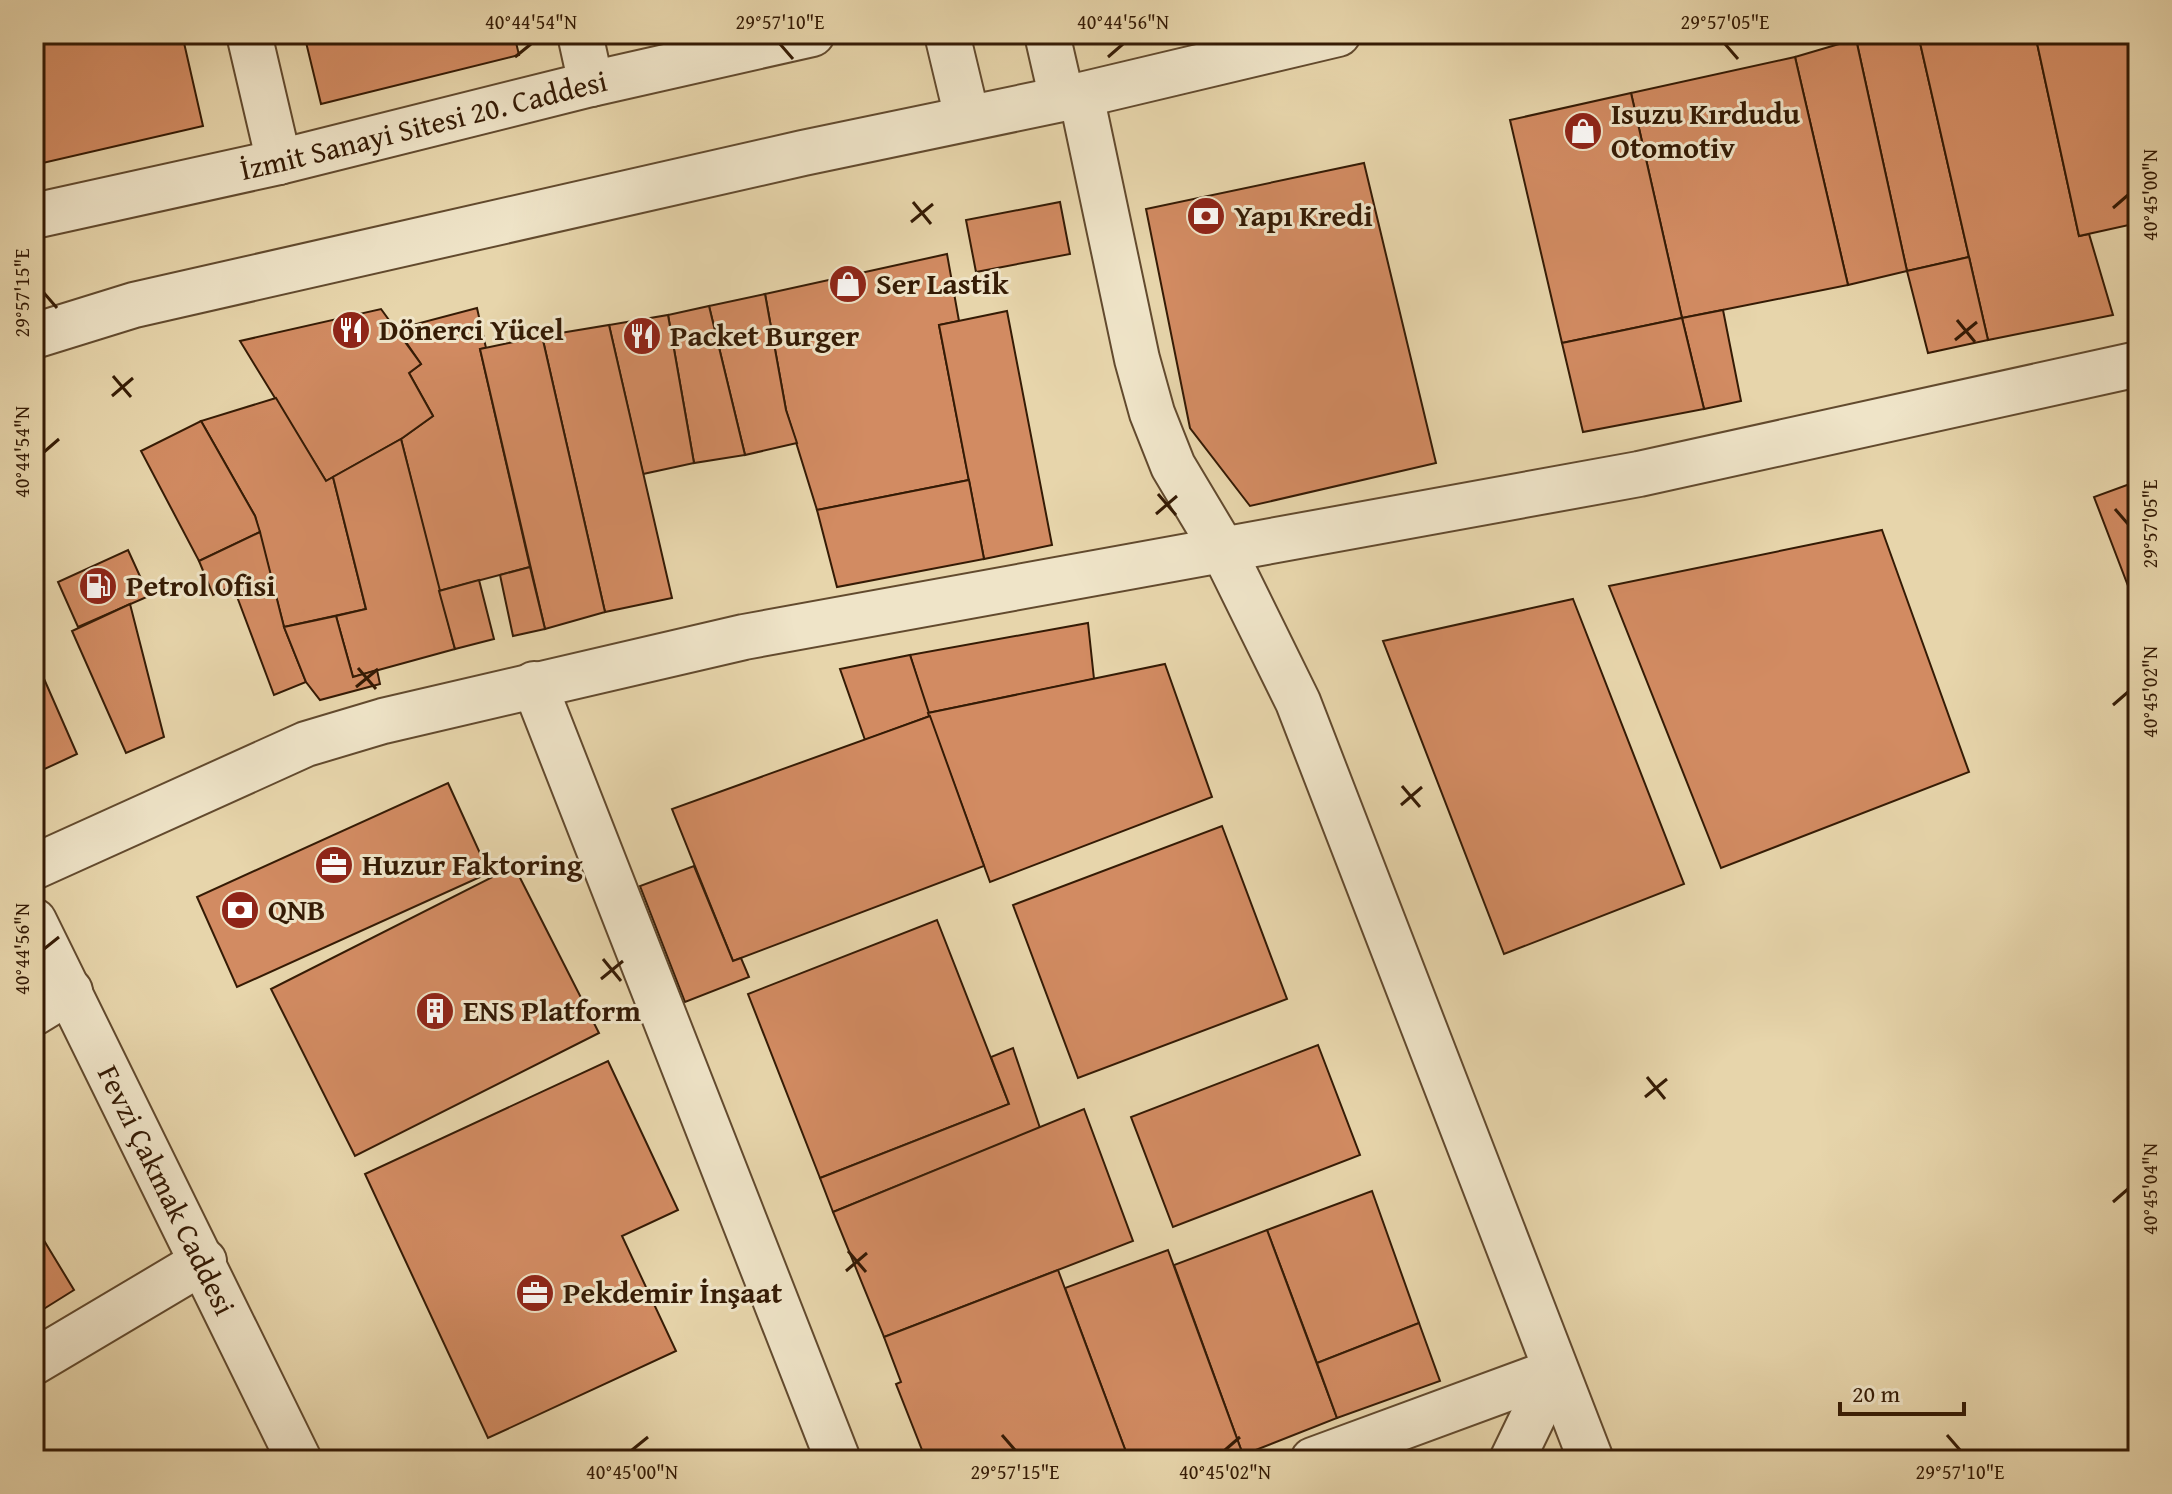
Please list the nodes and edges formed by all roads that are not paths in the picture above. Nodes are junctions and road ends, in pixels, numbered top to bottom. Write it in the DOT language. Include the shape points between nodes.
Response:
graph roads {
  1 [pos="249,34"];
  2 [pos="580,34"];
  3 [pos="812,34"];
  4 [pos="947,34"];
  5 [pos="1047,34"];
  6 [pos="1338,34"];
  7 [pos="591,84"];
  8 [pos="1072,97"];
  9 [pos="967,117"];
  10 [pos="279,162"];
  11 [pos="34,216"];
  12 [pos="34,336"];
  13 [pos="2138,364"];
  14 [pos="1222,548"];
  15 [pos="534,684"];
  16 [pos="34,867"];
  17 [pos="34,921"];
  18 [pos="52,1002"];
  19 [pos="204,1261"];
  20 [pos="34,1362"];
  21 [pos="1555,1371"];
  22 [pos="299,1460"];
  23 [pos="838,1460"];
  24 [pos="1313,1460"];
  25 [pos="1512,1460"];
  26 [pos="1591,1460"];
  1 -- 10 [label="street"];
  2 -- 7 [label="street"];
  3 -- 7 [label="street, İzmit Sanayi Sitesi 20. Caddesi"];
  4 -- 9 [label="street"];
  5 -- 8 [label="street"];
  6 -- 8 [label="street"];
  7 -- 10 [label="street, İzmit Sanayi Sitesi 20. Caddesi"];
  8 -- 9 [label="street"];
  8 -- 14 [label="street" via="1152,413 1173,466"];
  9 -- 12 [label="street" via="165,297"];
  10 -- 11 [label="street, İzmit Sanayi Sitesi 20. Caddesi"];
  13 -- 14 [label="street" via="1639,474"];
  14 -- 15 [label="street" via="744,637"];
  14 -- 21 [label="street" via="1298,702"];
  15 -- 16 [label="street" via="316,740"];
  15 -- 23 [label="street"];
  17 -- 18 [label="street, Fevzi Çakmak Caddesi"];
  18 -- 19 [label="street, Fevzi Çakmak Caddesi"];
  19 -- 20 [label="street"];
  19 -- 22 [label="street, Fevzi Çakmak Caddesi"];
  21 -- 24 [label="street"];
  21 -- 25 [label="street"];
  21 -- 26 [label="street"];
}
